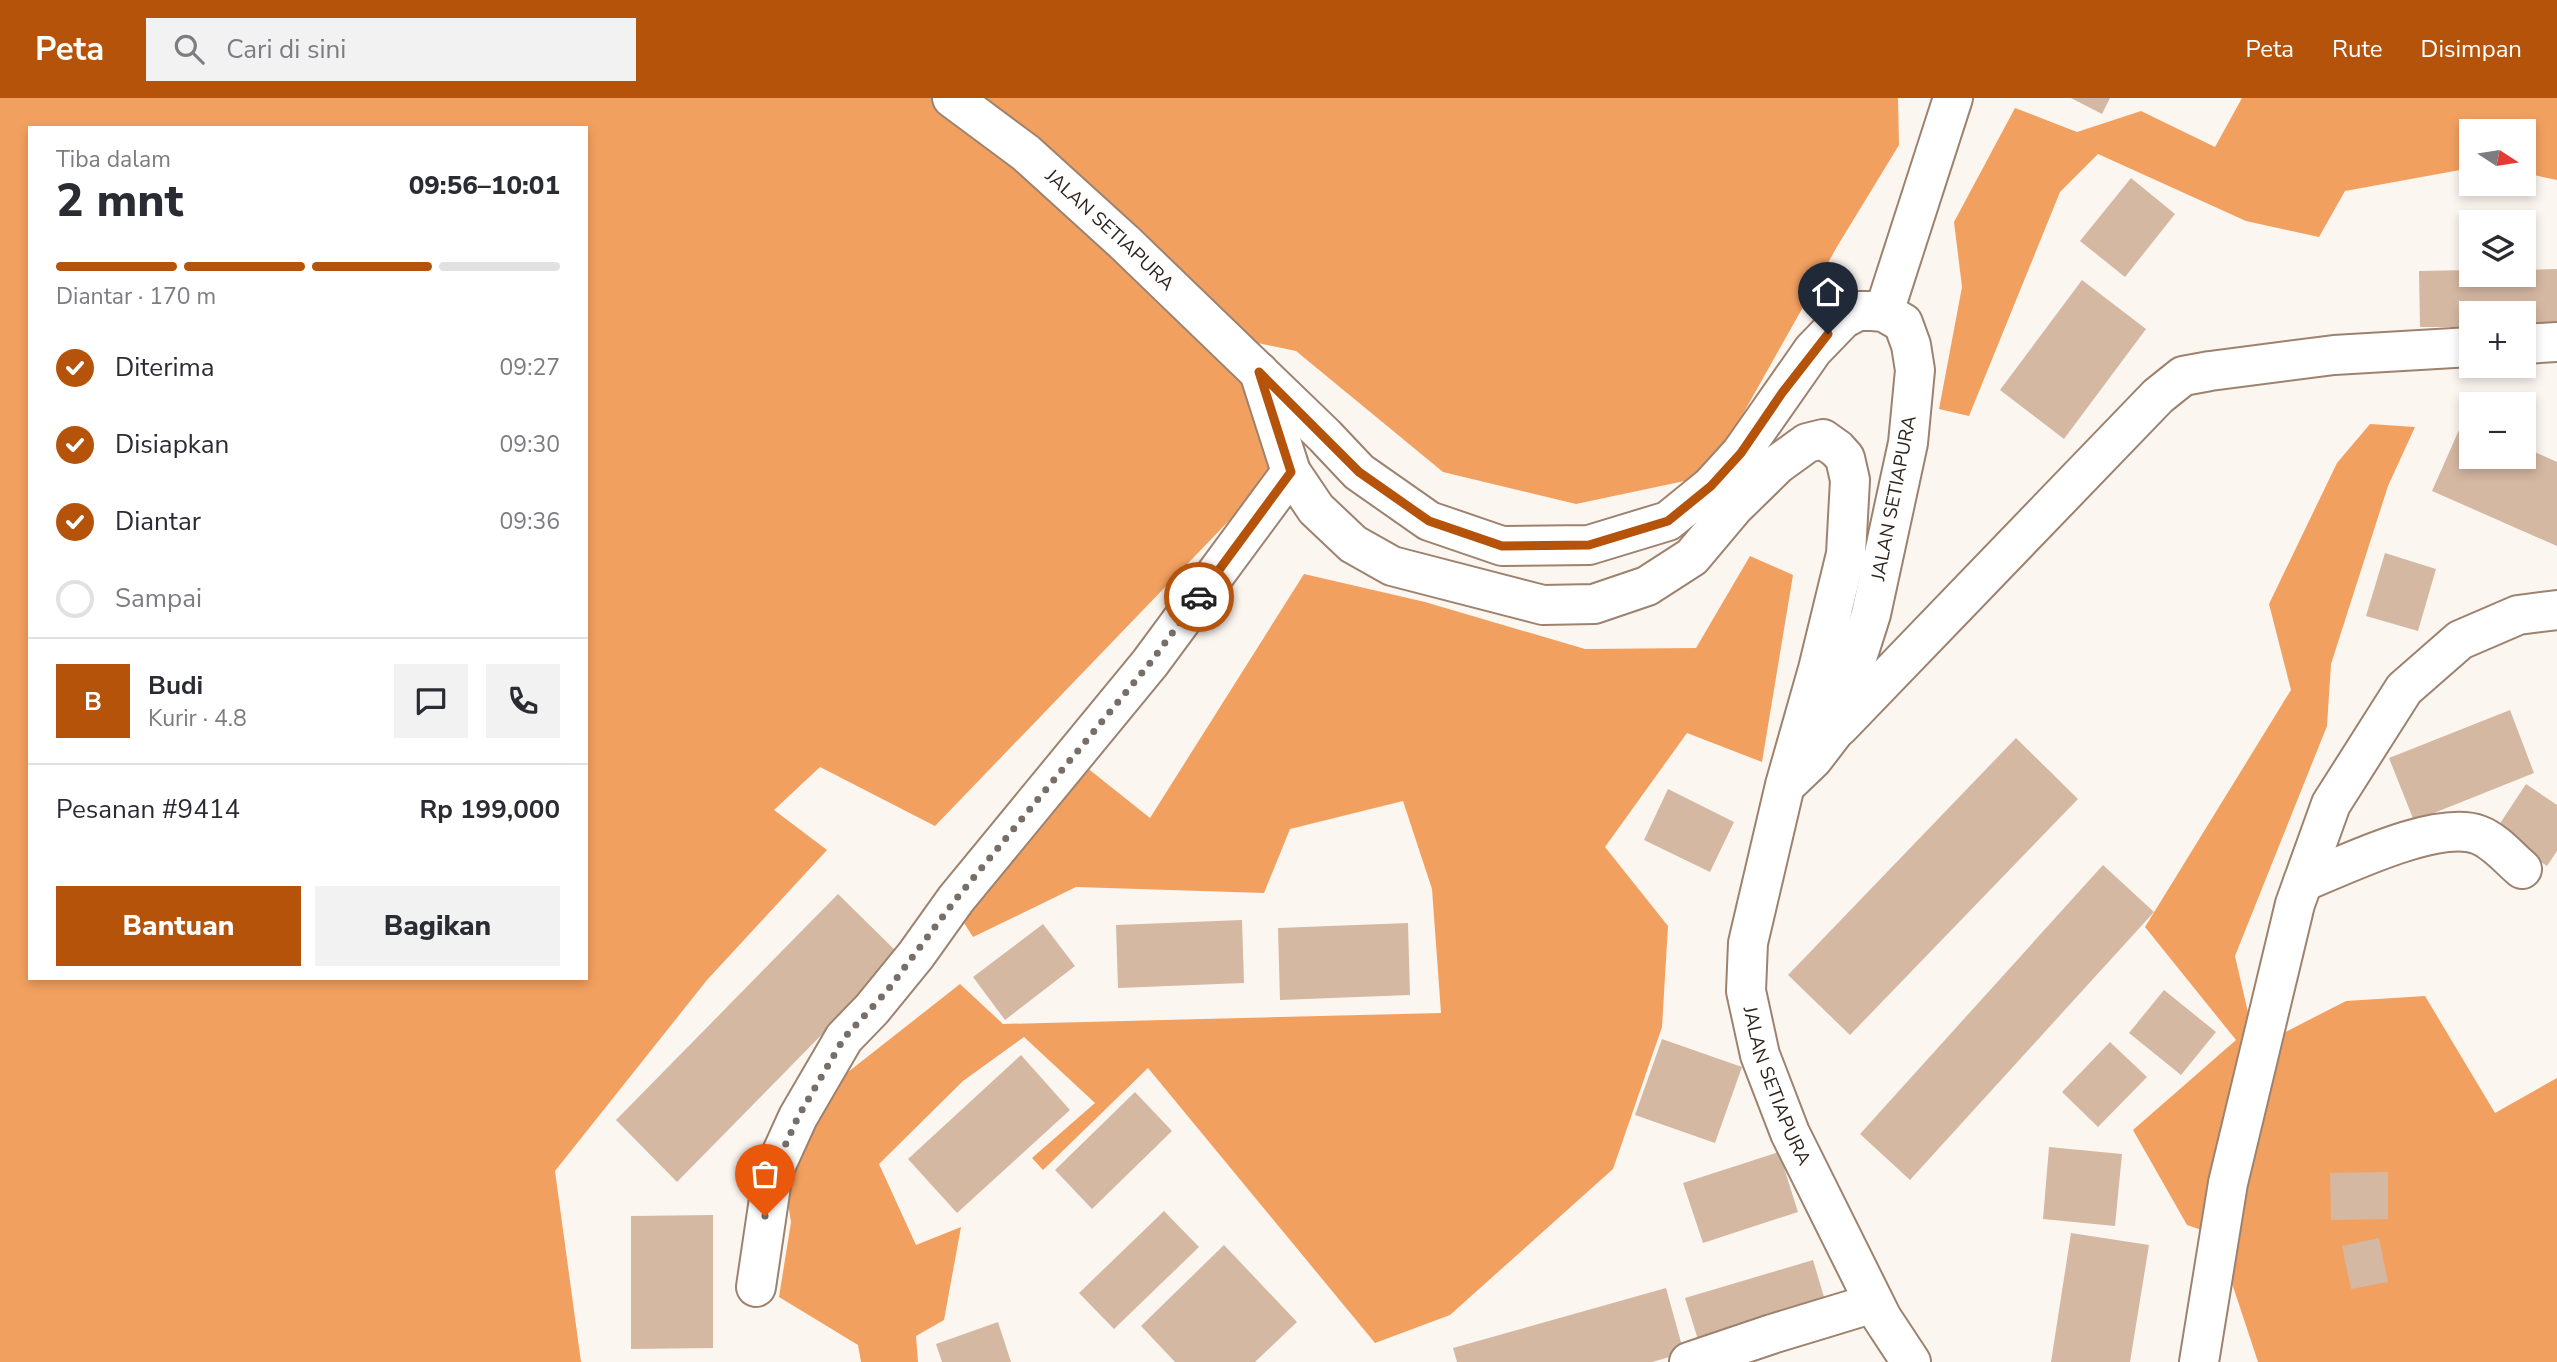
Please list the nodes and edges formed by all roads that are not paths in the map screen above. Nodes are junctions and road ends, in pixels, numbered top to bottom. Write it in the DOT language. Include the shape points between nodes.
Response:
graph roads {
  1 [pos="952,98"];
  2 [pos="1954,98"];
  3 [pos="1884,312"];
  4 [pos="2557,342"];
  5 [pos="2536,343"];
  6 [pos="2459,348"];
  7 [pos="1259,372"];
  8 [pos="1291,472"];
  9 [pos="2557,610"];
  10 [pos="1833,733"];
  11 [pos="1785,785"];
  12 [pos="2522,869"];
  13 [pos="2303,883"];
  14 [pos="756,1287"];
  15 [pos="1874,1303"];
  16 [pos="1689,1362"];
  17 [pos="1911,1362"];
  18 [pos="2200,1362"];
  1 -- 7 [label="street, JALAN SETIAPURA" via="1026,153"];
  2 -- 3 [label="street"];
  3 -- 7 [label="street, JALAN SETIAPURA" via="1858,312 1843,319 1813,350 1741,453 1711,486 1668,521 1589,545 1502,546 1429,521 1359,472"];
  3 -- 10 [label="street, JALAN SETIAPURA" via="1903,323 1911,345 1915,370 1908,443 1871,614"];
  4 -- 5 [label="street"];
  6 -- 10 [label="street" via="2334,355 2183,376 2158,396"];
  7 -- 8 [label="street, JALAN SETIAPURA"];
  8 -- 11 [label="street, JALAN SETIAPURA" via="1316,509 1353,544 1392,566 1543,606 1594,604 1647,586 1692,557 1778,464 1807,443 1823,439 1845,458 1850,480 1846,554"];
  8 -- 14 [label="street" via="1150,663 844,1038 798,1117 773,1172"];
  9 -- 13 [label="street" via="2518,615 2460,640 2404,689 2331,804"];
  10 -- 11 [label="street, JALAN SETIAPURA"];
  11 -- 15 [label="street, JALAN SETIAPURA" via="1748,943 1746,991 1760,1055 1790,1133"];
  12 -- 13 [label="street" via="2480,835 2465,832 2393,845"];
  13 -- 18 [label="street" via="2228,1183"];
  15 -- 16 [label="street"];
  15 -- 17 [label="street, JALAN SETIAPURA"];
}
